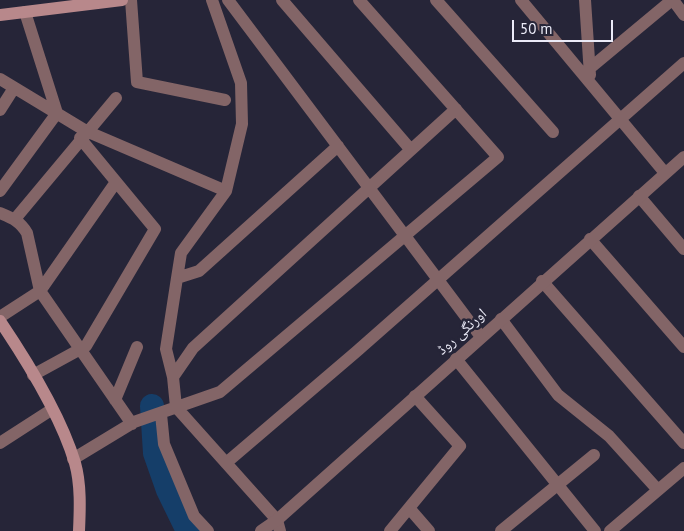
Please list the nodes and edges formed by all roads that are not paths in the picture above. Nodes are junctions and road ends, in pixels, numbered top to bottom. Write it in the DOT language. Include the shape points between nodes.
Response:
graph roads {
  1 [pos="122,0"];
  2 [pos="131,0"];
  3 [pos="212,0"];
  4 [pos="228,0"];
  5 [pos="282,0"];
  6 [pos="359,0"];
  7 [pos="436,0"];
  8 [pos="520,0"];
  9 [pos="585,0"];
  10 [pos="672,0"];
  11 [pos="25,12"];
  12 [pos="0,15"];
  13 [pos="684,15"];
  14 [pos="684,63"];
  15 [pos="590,75"];
  16 [pos="0,79"];
  17 [pos="14,88"];
  18 [pos="116,98"];
  19 [pos="225,100"];
  20 [pos="456,109"];
  21 [pos="0,110"];
  22 [pos="56,113"];
  23 [pos="620,119"];
  24 [pos="554,132"];
  25 [pos="83,134"];
  26 [pos="338,146"];
  27 [pos="411,150"];
  28 [pos="684,156"];
  29 [pos="665,173"];
  30 [pos="116,182"];
  31 [pos="369,188"];
  32 [pos="0,191"];
  33 [pos="226,191"];
  34 [pos="639,196"];
  35 [pos="0,213"];
  36 [pos="15,219"];
  37 [pos="405,236"];
  38 [pos="590,240"];
  39 [pos="684,249"];
  40 [pos="178,278"];
  41 [pos="438,280"];
  42 [pos="542,281"];
  43 [pos="40,291"];
  44 [pos="0,319"];
  45 [pos="501,319"];
  46 [pos="481,337"];
  47 [pos="137,347"];
  48 [pos="684,347"];
  49 [pos="80,348"];
  50 [pos="456,359"];
  51 [pos="33,375"];
  52 [pos="173,377"];
  53 [pos="415,396"];
  54 [pos="115,400"];
  55 [pos="176,407"];
  56 [pos="51,410"];
  57 [pos="159,414"];
  58 [pos="133,423"];
  59 [pos="1,440"];
  60 [pos="684,443"];
  61 [pos="594,455"];
  62 [pos="73,459"];
  63 [pos="226,463"];
  64 [pos="682,474"];
  65 [pos="558,485"];
  66 [pos="658,490"];
  67 [pos="409,508"];
  68 [pos="279,526"];
  69 [pos="79,531"];
  70 [pos="208,531"];
  71 [pos="261,531"];
  72 [pos="390,531"];
  73 [pos="429,531"];
  74 [pos="501,531"];
  75 [pos="595,531"];
  76 [pos="610,531"];
  1 -- 11 [label="main road"];
  2 -- 19 [label="street" via="137,82"];
  3 -- 33 [label="street" via="241,83 242,124"];
  4 -- 26 [label="street"];
  5 -- 27 [label="street"];
  6 -- 20 [label="street"];
  7 -- 24 [label="street"];
  8 -- 15 [label="street"];
  9 -- 15 [label="street"];
  10 -- 13 [label="street"];
  10 -- 15 [label="street"];
  11 -- 12 [label="main road"];
  11 -- 22 [label="street"];
  14 -- 23 [label="street"];
  15 -- 23 [label="street"];
  16 -- 17 [label="street"];
  17 -- 21 [label="street"];
  17 -- 22 [label="street"];
  18 -- 25 [label="street"];
  20 -- 27 [label="street"];
  20 -- 37 [label="street" via="498,157"];
  22 -- 25 [label="street"];
  22 -- 32 [label="street"];
  23 -- 29 [label="street"];
  23 -- 41 [label="street"];
  25 -- 30 [label="street"];
  25 -- 33 [label="street"];
  25 -- 36 [label="street"];
  26 -- 31 [label="street"];
  26 -- 40 [label="street" via="199,271"];
  27 -- 31 [label="street"];
  28 -- 29 [label="street, اورنگی روڈ"];
  29 -- 34 [label="street, اورنگی روڈ"];
  30 -- 43 [label="street"];
  30 -- 49 [label="street" via="155,229 86,346"];
  31 -- 37 [label="street"];
  31 -- 52 [label="street" via="193,348"];
  33 -- 40 [label="street" via="181,253"];
  34 -- 38 [label="street, اورنگی روڈ"];
  34 -- 39 [label="street"];
  35 -- 36 [label="street"];
  36 -- 43 [label="street" via="27,233"];
  37 -- 41 [label="street"];
  37 -- 55 [label="street" via="220,392"];
  38 -- 42 [label="street, اورنگی روڈ"];
  38 -- 48 [label="street"];
  40 -- 52 [label="street" via="166,349"];
  41 -- 46 [label="street"];
  41 -- 63 [label="street"];
  42 -- 45 [label="street, اورنگی روڈ"];
  42 -- 60 [label="street"];
  43 -- 44 [label="street"];
  43 -- 49 [label="street"];
  44 -- 51 [label="main road"];
  45 -- 46 [label="street, اورنگی روڈ"];
  45 -- 66 [label="street" via="558,395 609,436"];
  46 -- 50 [label="street, اورنگی روڈ"];
  47 -- 54 [label="street"];
  49 -- 51 [label="street"];
  49 -- 54 [label="street"];
  50 -- 53 [label="street, اورنگی روڈ"];
  50 -- 65 [label="street"];
  51 -- 56 [label="main road"];
  52 -- 55 [label="street"];
  53 -- 67 [label="street" via="460,446"];
  53 -- 68 [label="street, اورنگی روڈ"];
  54 -- 58 [label="street"];
  55 -- 57 [label="street"];
  55 -- 63 [label="street"];
  56 -- 59 [label="street"];
  56 -- 62 [label="main road"];
  57 -- 58 [label="street"];
  57 -- 70 [label="street" via="164,444 194,516"];
  58 -- 62 [label="street"];
  61 -- 65 [label="street"];
  62 -- 69 [label="main road" via="80,508"];
  63 -- 68 [label="street"];
  64 -- 66 [label="street"];
  65 -- 74 [label="street"];
  65 -- 75 [label="street"];
  66 -- 76 [label="street"];
  67 -- 72 [label="street"];
  67 -- 73 [label="street"];
  68 -- 71 [label="street, اورنگی روڈ"];
}
